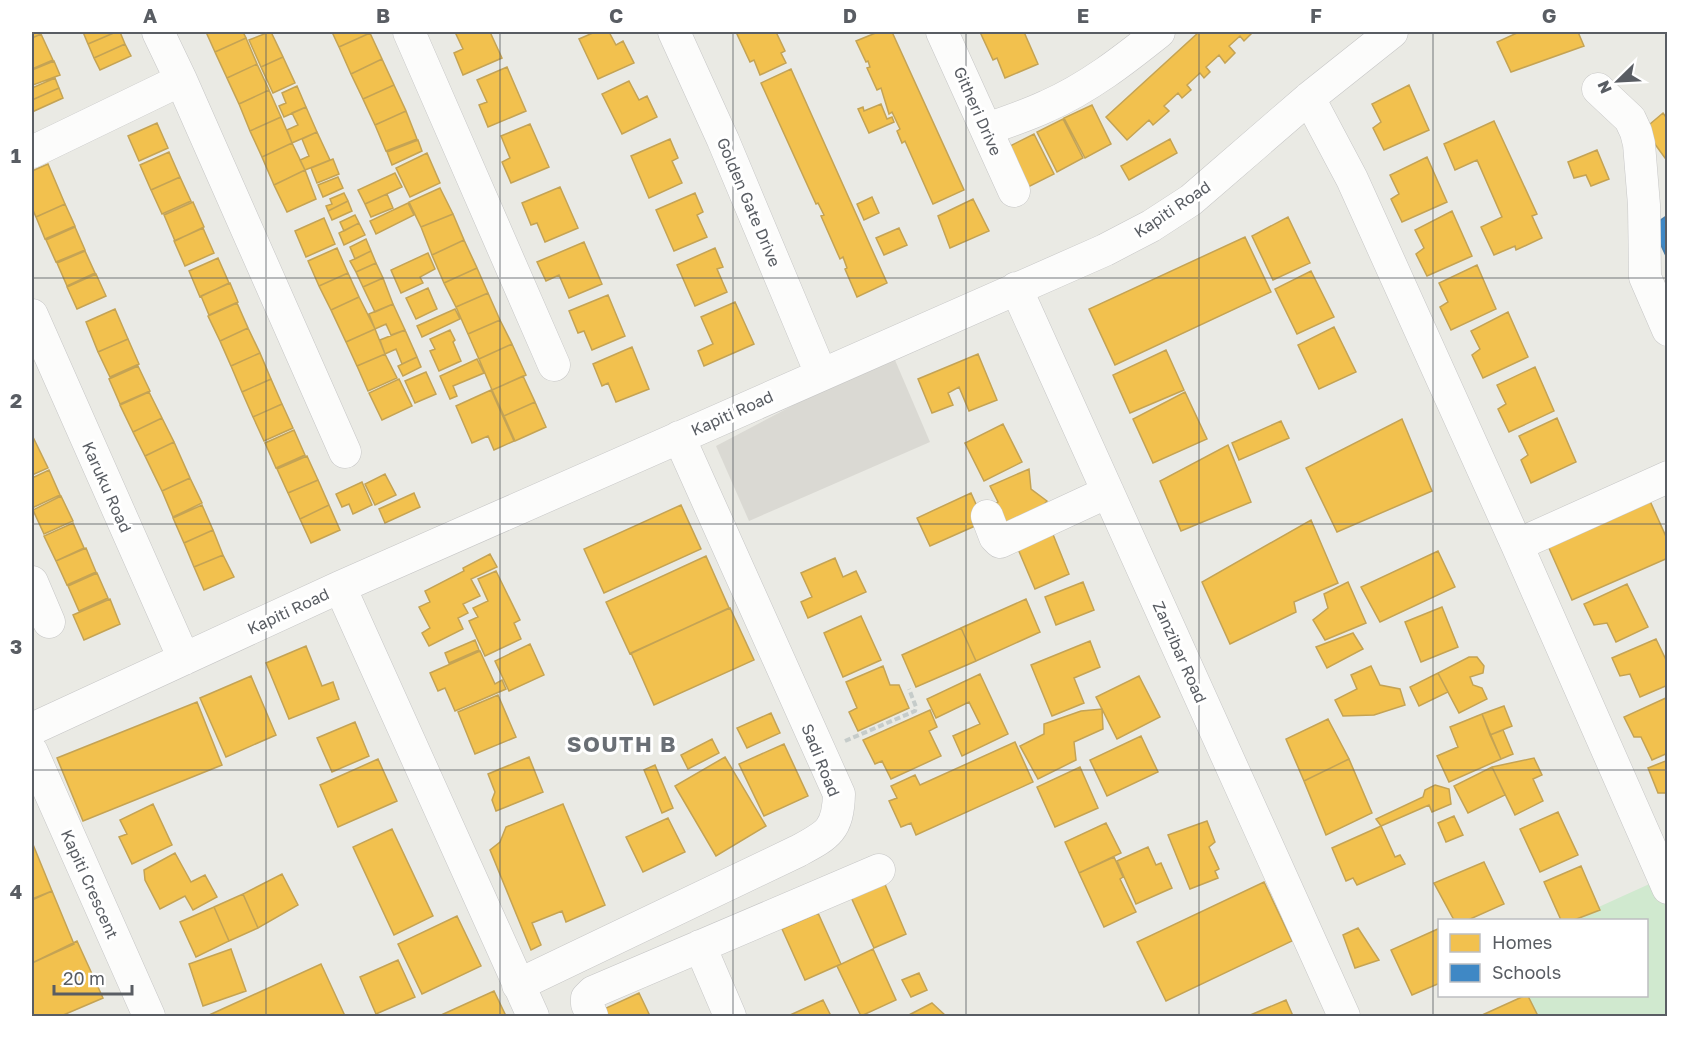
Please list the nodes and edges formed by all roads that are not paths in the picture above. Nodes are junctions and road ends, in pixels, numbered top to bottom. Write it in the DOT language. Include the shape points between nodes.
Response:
graph roads {
  1 [pos="158,32"];
  2 [pos="409,32"];
  3 [pos="674,32"];
  4 [pos="942,32"];
  5 [pos="1159,32"];
  6 [pos="1391,32"];
  7 [pos="181,80"];
  8 [pos="1598,89"];
  9 [pos="1309,99"];
  10 [pos="987,129"];
  11 [pos="32,152"];
  12 [pos="1014,191"];
  13 [pos="1016,288"];
  14 [pos="32,315"];
  15 [pos="1668,330"];
  16 [pos="40,356"];
  17 [pos="554,365"];
  18 [pos="821,374"];
  19 [pos="679,437"];
  20 [pos="345,452"];
  21 [pos="1668,477"];
  22 [pos="1108,492"];
  23 [pos="987,516"];
  24 [pos="1516,545"];
  25 [pos="32,582"];
  26 [pos="340,587"];
  27 [pos="49,622"];
  28 [pos="183,659"];
  29 [pos="32,729"];
  30 [pos="32,752"];
  31 [pos="879,870"];
  32 [pos="729,884"];
  33 [pos="1668,888"];
  34 [pos="749,925"];
  35 [pos="700,946"];
  36 [pos="518,985"];
  37 [pos="149,1017"];
  38 [pos="533,1017"];
  39 [pos="592,1017"];
  40 [pos="730,1017"];
  41 [pos="1344,1017"];
  1 -- 7 [label="street"];
  2 -- 17 [label="street"];
  3 -- 18 [label="street, Golden Gate Drive"];
  4 -- 10 [label="street, Githeri Drive"];
  5 -- 10 [label="street" via="1087,84 1047,106"];
  6 -- 9 [label="street, Kapiti Road"];
  7 -- 11 [label="street"];
  7 -- 20 [label="street"];
  8 -- 15 [label="street" via="1630,120 1636,132 1644,204 1645,277"];
  9 -- 13 [label="street, Kapiti Road" via="1191,200 1151,226"];
  9 -- 24 [label="street" via="1352,179"];
  10 -- 12 [label="street, Githeri Drive"];
  13 -- 18 [label="street, Kapiti Road"];
  13 -- 22 [label="street, Zanzibar Road"];
  14 -- 16 [label="street, Karuku Road"];
  16 -- 28 [label="street, Karuku Road"];
  18 -- 19 [label="street, Kapiti Road"];
  19 -- 26 [label="street, Kapiti Road"];
  19 -- 32 [label="street, Sadi Road" via="839,794 835,825 813,843"];
  21 -- 24 [label="street"];
  22 -- 23 [label="street" via="1000,542"];
  22 -- 41 [label="street, Zanzibar Road"];
  24 -- 33 [label="street"];
  25 -- 27 [label="street"];
  26 -- 28 [label="street, Kapiti Road"];
  26 -- 36 [label="street"];
  28 -- 29 [label="street, Kapiti Road"];
  30 -- 37 [label="street, Kapiti Crescent"];
  31 -- 34 [label="street"];
  32 -- 34 [label="street"];
  32 -- 36 [label="street, Sadi Road"];
  34 -- 35 [label="street"];
  35 -- 39 [label="street" via="592,992 587,998"];
  35 -- 40 [label="street"];
  36 -- 38 [label="street"];
}
